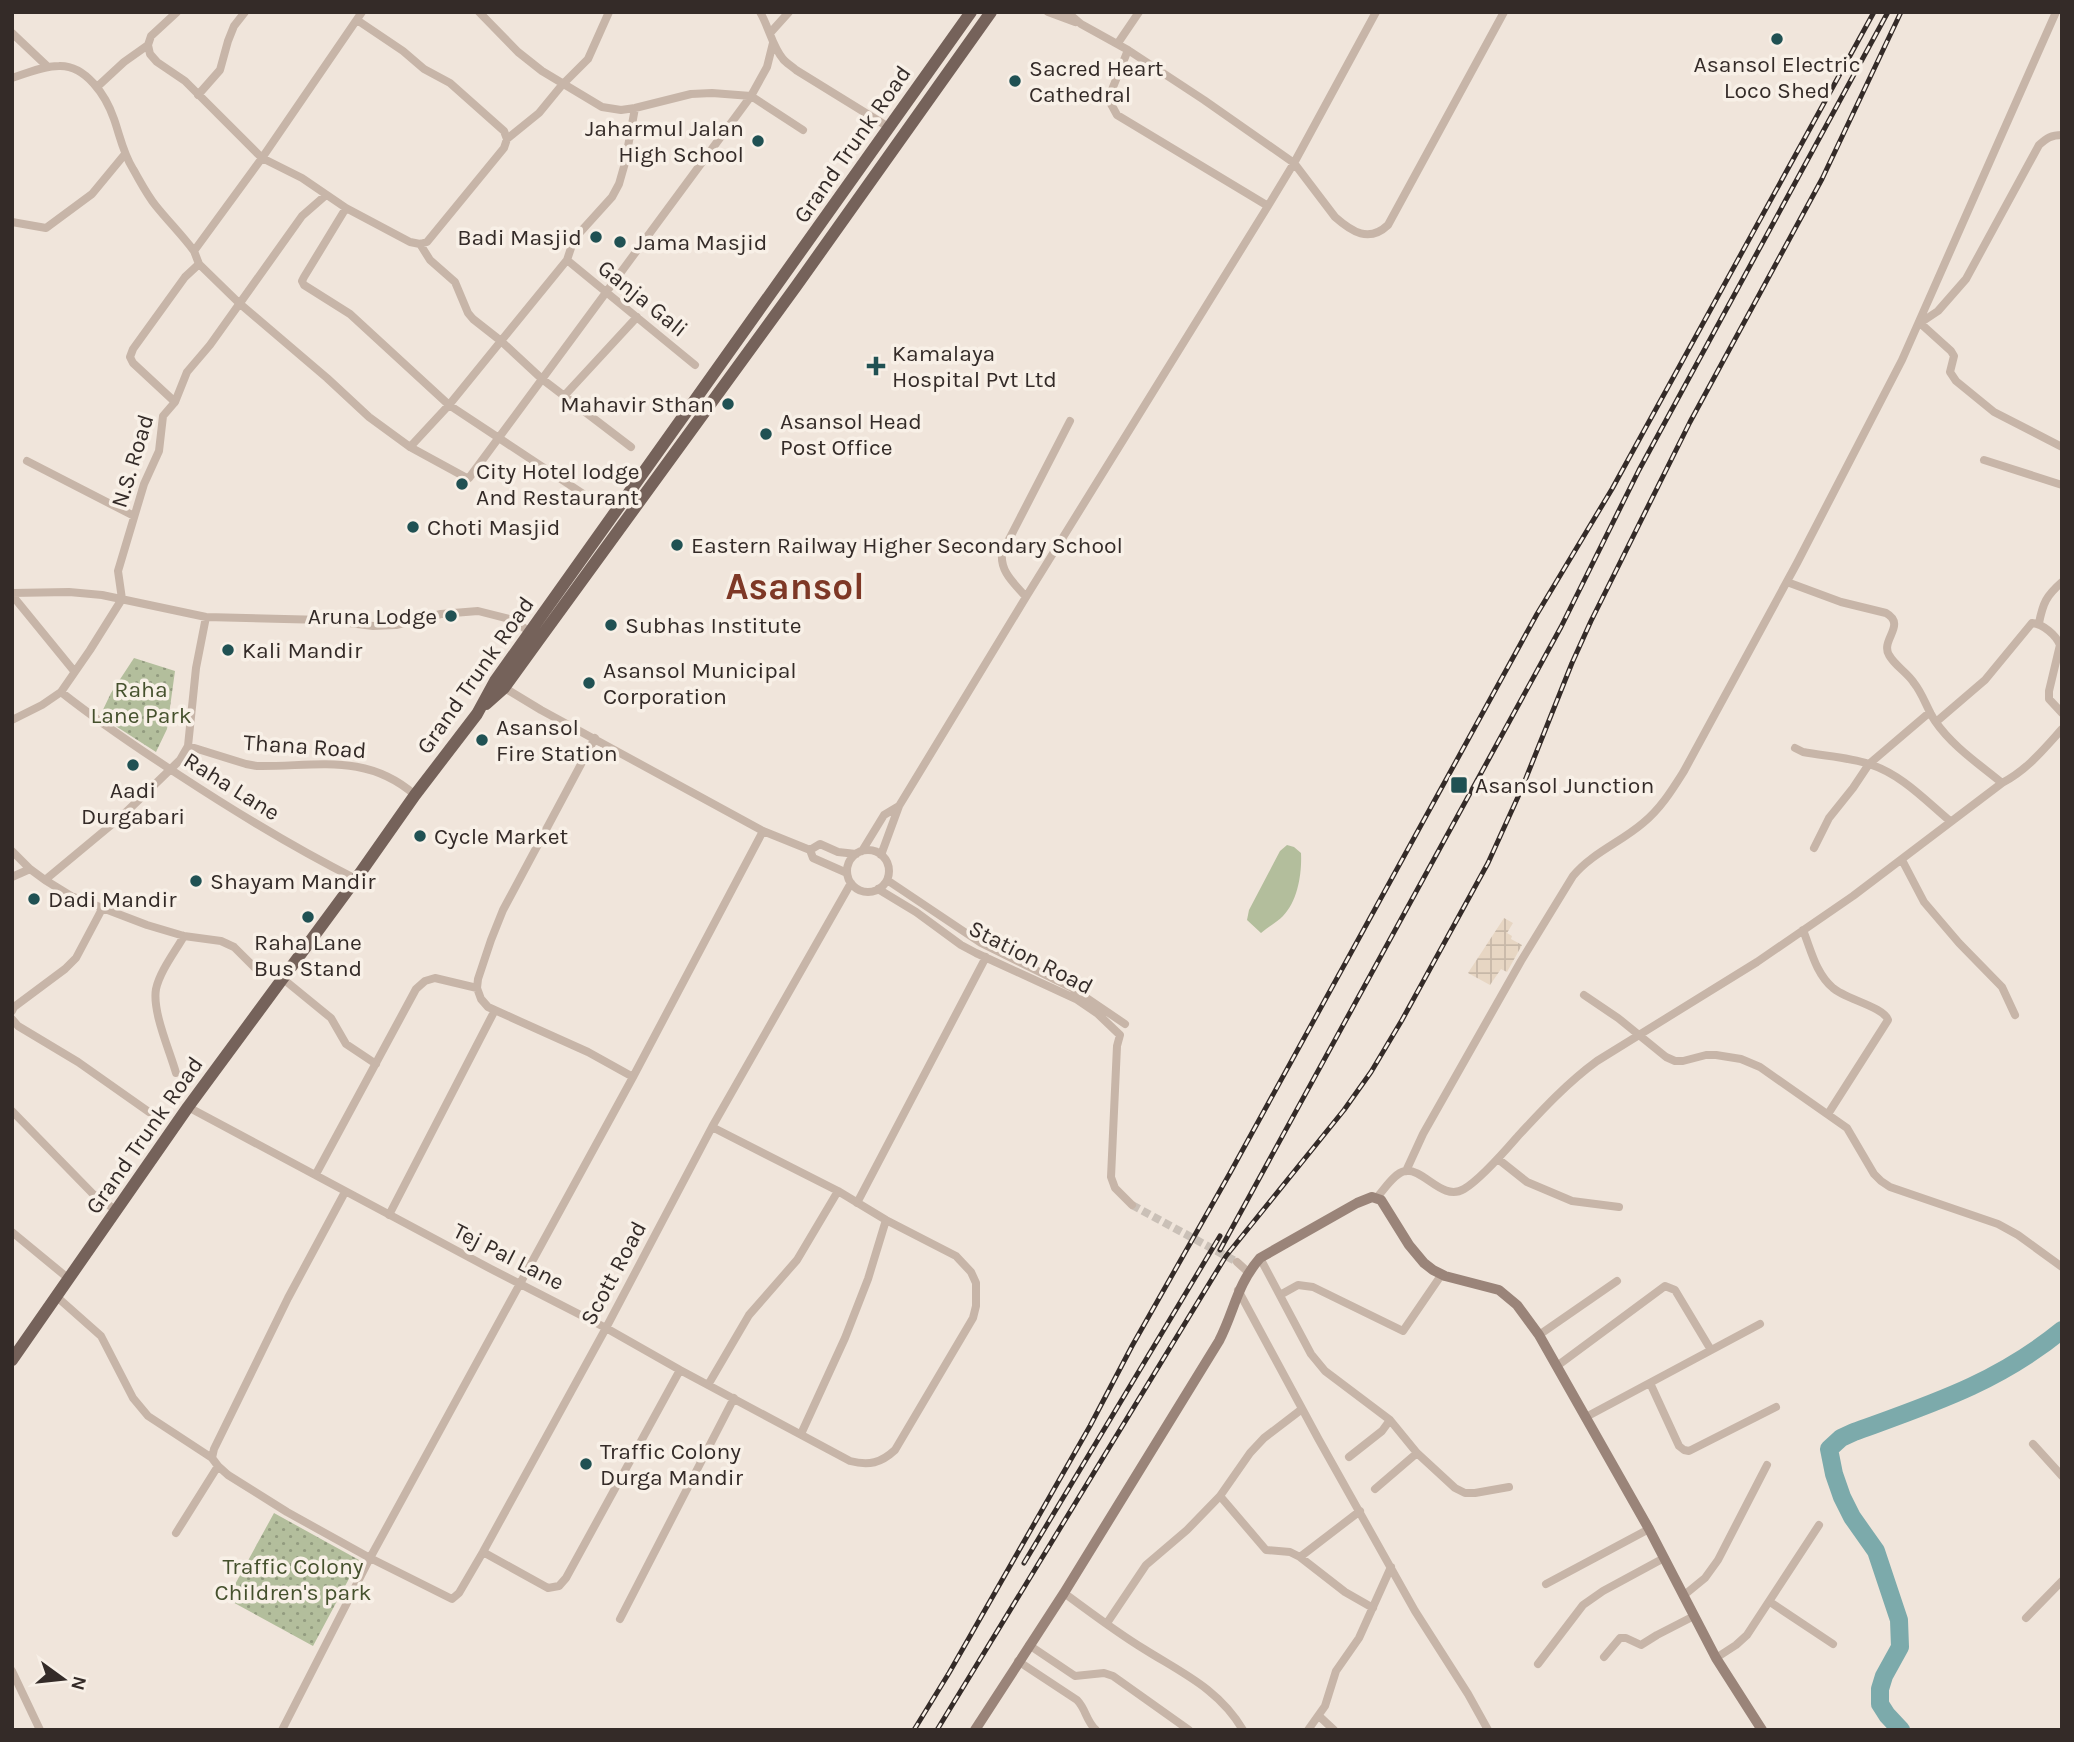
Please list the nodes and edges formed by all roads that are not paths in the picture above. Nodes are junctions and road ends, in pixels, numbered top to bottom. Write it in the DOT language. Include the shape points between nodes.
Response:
graph roads {
  1 [pos="177,12"];
  2 [pos="244,12"];
  3 [pos="479,12"];
  4 [pos="610,12"];
  5 [pos="760,12"];
  6 [pos="789,12"];
  7 [pos="971,12"];
  8 [pos="991,12"];
  9 [pos="1048,12"];
  10 [pos="1068,12"];
  11 [pos="1139,12"];
  12 [pos="1376,12"];
  13 [pos="1504,12"];
  14 [pos="2056,12"];
  15 [pos="359,16"];
  16 [pos="1081,24"];
  17 [pos="771,32"];
  18 [pos="12,33"];
  19 [pos="773,43"];
  20 [pos="1118,43"];
  21 [pos="148,45"];
  22 [pos="1128,50"];
  23 [pos="48,67"];
  24 [pos="12,78"];
  25 [pos="562,85"];
  26 [pos="97,87"];
  27 [pos="198,95"];
  28 [pos="751,96"];
  29 [pos="635,108"];
  30 [pos="890,128"];
  31 [pos="803,130"];
  32 [pos="2062,135"];
  33 [pos="507,139"];
  34 [pos="125,154"];
  35 [pos="262,158"];
  36 [pos="1294,163"];
  37 [pos="326,195"];
  38 [pos="1268,206"];
  39 [pos="346,208"];
  40 [pos="12,222"];
  41 [pos="420,244"];
  42 [pos="194,251"];
  43 [pos="567,260"];
  44 [pos="199,264"];
  45 [pos="607,292"];
  46 [pos="239,303"];
  47 [pos="637,317"];
  48 [pos="1920,323"];
  49 [pos="501,341"];
  50 [pos="695,365"];
  51 [pos="542,379"];
  52 [pos="564,396"];
  53 [pos="175,402"];
  54 [pos="449,405"];
  55 [pos="1070,421"];
  56 [pos="499,437"];
  57 [pos="411,447"];
  58 [pos="631,447"];
  59 [pos="2062,447"];
  60 [pos="1984,460"];
  61 [pos="27,461"];
  62 [pos="2062,485"];
  63 [pos="594,501"];
  64 [pos="134,516"];
  65 [pos="1787,582"];
  66 [pos="2062,583"];
  67 [pos="12,594"];
  68 [pos="1026,597"];
  69 [pos="122,599"];
  70 [pos="206,617"];
  71 [pos="2039,624"];
  72 [pos="531,633"];
  73 [pos="74,671"];
  74 [pos="499,684"];
  75 [pos="61,692"];
  76 [pos="1930,712"];
  77 [pos="2062,713"];
  78 [pos="12,720"];
  79 [pos="1936,722"];
  80 [pos="2062,729"];
  81 [pos="594,738"];
  82 [pos="188,746"];
  83 [pos="1795,748"];
  84 [pos="1869,764"];
  85 [pos="170,770"];
  86 [pos="2002,783"];
  87 [pos="415,795"];
  88 [pos="899,806"];
  89 [pos="1950,821"];
  90 [pos="763,831"];
  91 [pos="1814,848"];
  92 [pos="810,850"];
  93 [pos="12,851"];
  94 [pos="859,853"];
  95 [pos="881,855"];
  96 [pos="1902,860"];
  97 [pos="30,869"];
  98 [pos="847,873"];
  99 [pos="12,877"];
  100 [pos="356,878"];
  101 [pos="46,880"];
  102 [pos="887,880"];
  103 [pos="851,883"];
  104 [pos="878,890"];
  105 [pos="102,909"];
  106 [pos="1804,930"];
  107 [pos="184,936"];
  108 [pos="986,957"];
  109 [pos="255,968"];
  110 [pos="282,978"];
  111 [pos="477,988"];
  112 [pos="1584,995"];
  113 [pos="495,1010"];
  114 [pos="12,1011"];
  115 [pos="2015,1015"];
  116 [pos="12,1019"];
  117 [pos="1125,1024"];
  118 [pos="1639,1037"];
  119 [pos="376,1064"];
  120 [pos="176,1073"];
  121 [pos="633,1077"];
  122 [pos="188,1107"];
  123 [pos="12,1111"];
  124 [pos="149,1112"];
  125 [pos="1828,1114"];
  126 [pos="712,1127"];
  127 [pos="1497,1159"];
  128 [pos="1406,1171"];
  129 [pos="316,1174"];
  130 [pos="838,1191"];
  131 [pos="345,1192"];
  132 [pos="1377,1197"];
  133 [pos="857,1203"];
  134 [pos="1132,1205"];
  135 [pos="1619,1207"];
  136 [pos="117,1211"];
  137 [pos="389,1215"];
  138 [pos="886,1220"];
  139 [pos="12,1232"];
  140 [pos="1260,1258"];
  141 [pos="1237,1262"];
  142 [pos="2062,1267"];
  143 [pos="1248,1272"];
  144 [pos="1442,1274"];
  145 [pos="69,1279"];
  146 [pos="1617,1281"];
  147 [pos="521,1284"];
  148 [pos="1238,1290"];
  149 [pos="1280,1295"];
  150 [pos="57,1297"];
  151 [pos="1760,1324"];
  152 [pos="606,1328"];
  153 [pos="1539,1335"];
  154 [pos="1711,1350"];
  155 [pos="12,1360"];
  156 [pos="1557,1366"];
  157 [pos="680,1370"];
  158 [pos="1650,1383"];
  159 [pos="708,1385"];
  160 [pos="734,1398"];
  161 [pos="1776,1407"];
  162 [pos="1302,1409"];
  163 [pos="1586,1417"];
  164 [pos="1390,1420"];
  165 [pos="800,1434"];
  166 [pos="2033,1444"];
  167 [pos="1416,1453"];
  168 [pos="1349,1457"];
  169 [pos="212,1458"];
  170 [pos="1766,1465"];
  171 [pos="218,1466"];
  172 [pos="2062,1476"];
  173 [pos="1509,1487"];
  174 [pos="1374,1489"];
  175 [pos="1220,1496"];
  176 [pos="1360,1511"];
  177 [pos="1819,1525"];
  178 [pos="1649,1529"];
  179 [pos="176,1533"];
  180 [pos="483,1552"];
  181 [pos="1300,1556"];
  182 [pos="370,1558"];
  183 [pos="1664,1558"];
  184 [pos="1391,1567"];
  185 [pos="2062,1581"];
  186 [pos="1546,1584"];
  187 [pos="1064,1593"];
  188 [pos="1683,1596"];
  189 [pos="1770,1602"];
  190 [pos="1373,1608"];
  191 [pos="1694,1616"];
  192 [pos="2026,1618"];
  193 [pos="620,1619"];
  194 [pos="1107,1623"];
  195 [pos="1833,1644"];
  196 [pos="1029,1645"];
  197 [pos="1604,1657"];
  198 [pos="1716,1658"];
  199 [pos="1018,1661"];
  200 [pos="1538,1664"];
  201 [pos="12,1671"];
  202 [pos="1319,1716"];
  203 [pos="40,1730"];
  204 [pos="282,1730"];
  205 [pos="975,1730"];
  206 [pos="1097,1730"];
  207 [pos="1189,1730"];
  208 [pos="1243,1730"];
  209 [pos="1308,1730"];
  210 [pos="1334,1730"];
  211 [pos="1488,1730"];
  212 [pos="1762,1730"];
  1 -- 21 [label="street" via="151,36"];
  2 -- 27 [label="street" via="234,26 220,70"];
  3 -- 25 [label="street" via="519,52"];
  4 -- 25 [label="street" via="588,59"];
  5 -- 17 [label="street"];
  6 -- 17 [label="street"];
  7 -- 30 [label="main road, Grand Trunk Road"];
  8 -- 74 [label="main road" via="805,274"];
  9 -- 16 [label="street"];
  10 -- 16 [label="street"];
  11 -- 20 [label="street"];
  12 -- 36 [label="street"];
  13 -- 36 [label="street" via="1381,232 1362,234 1343,224"];
  14 -- 48 [label="street"];
  15 -- 33 [label="street" via="424,69 450,83 504,131"];
  15 -- 35 [label="street"];
  16 -- 20 [label="street"];
  17 -- 19 [label="street"];
  18 -- 23 [label="street"];
  19 -- 28 [label="street" via="767,67"];
  19 -- 30 [label="street" via="796,70"];
  20 -- 22 [label="street"];
  21 -- 26 [label="street"];
  21 -- 27 [label="street" via="150,54"];
  22 -- 36 [label="street"];
  22 -- 38 [label="street" via="1111,92 1117,116"];
  23 -- 24 [label="street"];
  23 -- 26 [label="street" via="74,68"];
  25 -- 29 [label="street" via="602,107"];
  25 -- 33 [label="street" via="539,113"];
  26 -- 34 [label="street" via="114,117"];
  27 -- 35 [label="street"];
  28 -- 29 [label="street" via="691,94"];
  28 -- 31 [label="street"];
  28 -- 45 [label="street"];
  29 -- 43 [label="street" via="619,184 604,208 574,239"];
  30 -- 72 [label="main road, Grand Trunk Road"];
  32 -- 48 [label="street" via="2039,145 1966,279 1938,311"];
  33 -- 41 [label="street" via="472,189 427,242"];
  34 -- 40 [label="street" via="92,194 46,228"];
  34 -- 42 [label="street" via="155,205"];
  35 -- 37 [label="street"];
  35 -- 42 [label="street"];
  36 -- 38 [label="street"];
  37 -- 39 [label="street"];
  37 -- 46 [label="street" via="302,216"];
  38 -- 68 [label="street"];
  39 -- 41 [label="street"];
  39 -- 54 [label="street" via="302,281 304,285 350,314"];
  41 -- 49 [label="street" via="455,282 473,319"];
  42 -- 44 [label="street"];
  43 -- 45 [label="street, Ganja Gali"];
  43 -- 49 [label="street"];
  44 -- 46 [label="street"];
  44 -- 53 [label="street, N.S. Road" via="142,334 130,357"];
  45 -- 47 [label="street, Ganja Gali"];
  45 -- 51 [label="street"];
  46 -- 53 [label="street" via="187,372"];
  46 -- 57 [label="street" via="369,417"];
  47 -- 50 [label="street, Ganja Gali"];
  47 -- 52 [label="street"];
  48 -- 59 [label="street" via="1951,351 1950,372 1956,382 1994,412"];
  48 -- 65 [label="street"];
  49 -- 51 [label="street"];
  49 -- 54 [label="street"];
  51 -- 52 [label="street"];
  51 -- 56 [label="street"];
  52 -- 58 [label="street"];
  53 -- 64 [label="street, N.S. Road" via="163,416 159,451"];
  54 -- 56 [label="street"];
  54 -- 57 [label="street"];
  55 -- 68 [label="street" via="1002,553 1004,571"];
  56 -- 57 [label="street" via="469,478"];
  56 -- 63 [label="street"];
  60 -- 62 [label="street"];
  61 -- 64 [label="street"];
  64 -- 69 [label="street, N.S. Road" via="118,571"];
  65 -- 76 [label="street" via="1892,617 1895,622 1886,651 1915,683"];
  65 -- 128 [label="street" via="1664,802 1642,825 1573,876 1488,1018"];
  66 -- 71 [label="street" via="2049,594"];
  67 -- 69 [label="street" via="69,592"];
  67 -- 73 [label="street"];
  68 -- 88 [label="street"];
  69 -- 70 [label="street"];
  69 -- 73 [label="street"];
  70 -- 72 [label="street" via="384,626 472,611 513,620"];
  70 -- 82 [label="street"];
  71 -- 77 [label="street" via="2060,645 2049,699"];
  71 -- 79 [label="street" via="2026,627 1985,680"];
  72 -- 74 [label="main road, Grand Trunk Road"];
  73 -- 75 [label="street"];
  74 -- 81 [label="street"];
  74 -- 87 [label="main road, Grand Trunk Road"];
  75 -- 78 [label="street"];
  75 -- 85 [label="street, Raha Lane"];
  76 -- 79 [label="street"];
  76 -- 84 [label="street"];
  79 -- 86 [label="street"];
  80 -- 86 [label="street" via="2028,767"];
  81 -- 90 [label="street"];
  81 -- 111 [label="street" via="503,910"];
  82 -- 85 [label="street"];
  82 -- 87 [label="street, Thana Road" via="257,766 328,763 371,770"];
  83 -- 84 [label="street"];
  84 -- 89 [label="street" via="1902,781"];
  84 -- 91 [label="street" via="1829,818"];
  85 -- 100 [label="street, Raha Lane" via="254,824"];
  85 -- 101 [label="street"];
  86 -- 89 [label="street"];
  87 -- 100 [label="main road, Grand Trunk Road"];
  88 -- 94 [label="street" via="884,815"];
  88 -- 95 [label="street"];
  89 -- 96 [label="street"];
  90 -- 92 [label="street"];
  90 -- 121 [label="street"];
  92 -- 94 [label="street" via="820,844 838,852"];
  92 -- 98 [label="street" via="813,858"];
  93 -- 97 [label="street"];
  94 -- 95 [label="street" via="869,850"];
  94 -- 98 [label="street" via="851,859"];
  95 -- 102 [label="street" via="888,866"];
  96 -- 106 [label="street"];
  96 -- 115 [label="street" via="1924,902 2002,987"];
  97 -- 99 [label="street"];
  97 -- 101 [label="street"];
  98 -- 103 [label="street"];
  100 -- 110 [label="main road, Grand Trunk Road"];
  101 -- 105 [label="street"];
  102 -- 104 [label="street"];
  102 -- 117 [label="street, Station Road" via="981,943 1072,988"];
  103 -- 104 [label="street" via="865,892"];
  103 -- 126 [label="street, Scott Road"];
  104 -- 108 [label="street, Station Road"];
  105 -- 107 [label="street"];
  105 -- 114 [label="street" via="76,958"];
  106 -- 118 [label="street"];
  106 -- 125 [label="street" via="1822,977 1832,988 1885,1014 1888,1020"];
  107 -- 109 [label="street" via="221,941"];
  107 -- 120 [label="street" via="156,991"];
  108 -- 133 [label="street"];
  108 -- 134 [label="street, Station Road" via="1076,999 1120,1035 1111,1177"];
  110 -- 119 [label="street" via="331,1018 346,1044"];
  110 -- 122 [label="main road, Grand Trunk Road"];
  111 -- 113 [label="street" via="481,999"];
  111 -- 119 [label="street" via="435,978 425,981 416,989"];
  112 -- 118 [label="street"];
  113 -- 121 [label="street"];
  113 -- 137 [label="street"];
  116 -- 124 [label="street"];
  118 -- 125 [label="street" via="1675,1061 1706,1055 1750,1062"];
  118 -- 127 [label="street" via="1579,1074"];
  119 -- 129 [label="street"];
  121 -- 147 [label="street"];
  122 -- 129 [label="street, Tej Pal Lane"];
  122 -- 136 [label="main road, Grand Trunk Road"];
  123 -- 136 [label="street" via="93,1194"];
  125 -- 142 [label="street" via="1847,1128 1881,1181 1998,1224"];
  126 -- 130 [label="street"];
  126 -- 152 [label="street, Scott Road"];
  127 -- 128 [label="street" via="1463,1190 1454,1192"];
  127 -- 135 [label="street" via="1536,1186 1584,1204"];
  128 -- 132 [label="street"];
  129 -- 131 [label="street, Tej Pal Lane"];
  130 -- 133 [label="street"];
  130 -- 159 [label="street" via="797,1260 749,1315"];
  131 -- 137 [label="street, Tej Pal Lane"];
  131 -- 169 [label="street" via="288,1298"];
  132 -- 140 [label="street" via="1357,1203"];
  132 -- 144 [label="street" via="1424,1263"];
  133 -- 138 [label="street"];
  136 -- 145 [label="main road, Grand Trunk Road"];
  137 -- 147 [label="street, Tej Pal Lane"];
  138 -- 165 [label="street" via="845,1338"];
  138 -- 165 [label="street, Tej Pal Lane" via="965,1264 976,1283 973,1318 887,1458 864,1465"];
  139 -- 145 [label="street"];
  140 -- 143 [label="street"];
  140 -- 149 [label="street"];
  141 -- 143 [label="street"];
  143 -- 148 [label="street"];
  144 -- 149 [label="street" via="1403,1331 1313,1287 1298,1285"];
  144 -- 153 [label="street" via="1499,1290"];
  145 -- 150 [label="main road, Grand Trunk Road"];
  146 -- 153 [label="street"];
  147 -- 152 [label="street, Tej Pal Lane"];
  147 -- 182 [label="street"];
  148 -- 162 [label="street"];
  148 -- 187 [label="street" via="1219,1341"];
  149 -- 164 [label="street" via="1318,1364"];
  150 -- 155 [label="main road, Grand Trunk Road"];
  150 -- 169 [label="street" via="101,1336 133,1398 148,1416"];
  151 -- 154 [label="street"];
  152 -- 157 [label="street, Tej Pal Lane"];
  152 -- 180 [label="street, Scott Road"];
  153 -- 156 [label="street"];
  154 -- 156 [label="street" via="1675,1290 1664,1286"];
  154 -- 158 [label="street"];
  156 -- 163 [label="street"];
  157 -- 159 [label="street, Tej Pal Lane"];
  157 -- 180 [label="street" via="563,1583 548,1588"];
  158 -- 161 [label="street" via="1679,1446 1689,1451"];
  158 -- 163 [label="street"];
  159 -- 160 [label="street, Tej Pal Lane"];
  160 -- 165 [label="street, Tej Pal Lane"];
  160 -- 193 [label="street"];
  162 -- 175 [label="street" via="1264,1438"];
  162 -- 176 [label="street"];
  163 -- 178 [label="street"];
  164 -- 167 [label="street"];
  164 -- 168 [label="street"];
  166 -- 172 [label="street"];
  167 -- 173 [label="street" via="1465,1493"];
  167 -- 174 [label="street"];
  169 -- 171 [label="street"];
  170 -- 188 [label="street" via="1718,1560"];
  171 -- 179 [label="street"];
  171 -- 182 [label="street"];
  175 -- 181 [label="street" via="1266,1550"];
  175 -- 194 [label="street" via="1146,1565"];
  176 -- 181 [label="street"];
  176 -- 184 [label="street"];
  177 -- 189 [label="street"];
  178 -- 183 [label="street"];
  178 -- 186 [label="street"];
  180 -- 182 [label="street, Scott Road" via="452,1599"];
  181 -- 190 [label="street"];
  182 -- 204 [label="street"];
  183 -- 188 [label="street"];
  183 -- 200 [label="street" via="1583,1605"];
  184 -- 190 [label="street"];
  184 -- 211 [label="street"];
  185 -- 192 [label="street"];
  187 -- 194 [label="street"];
  187 -- 196 [label="street"];
  188 -- 191 [label="street"];
  189 -- 195 [label="street"];
  189 -- 198 [label="street" via="1742,1640"];
  190 -- 202 [label="street" via="1336,1671"];
  191 -- 197 [label="street" via="1641,1645 1620,1638"];
  191 -- 198 [label="street"];
  194 -- 208 [label="street" via="1211,1691"];
  196 -- 199 [label="street"];
  196 -- 207 [label="street" via="1075,1676 1113,1676"];
  198 -- 212 [label="street"];
  199 -- 205 [label="street"];
  199 -- 206 [label="street" via="1082,1704"];
  201 -- 203 [label="street"];
  202 -- 209 [label="street"];
  202 -- 210 [label="street"];
}
